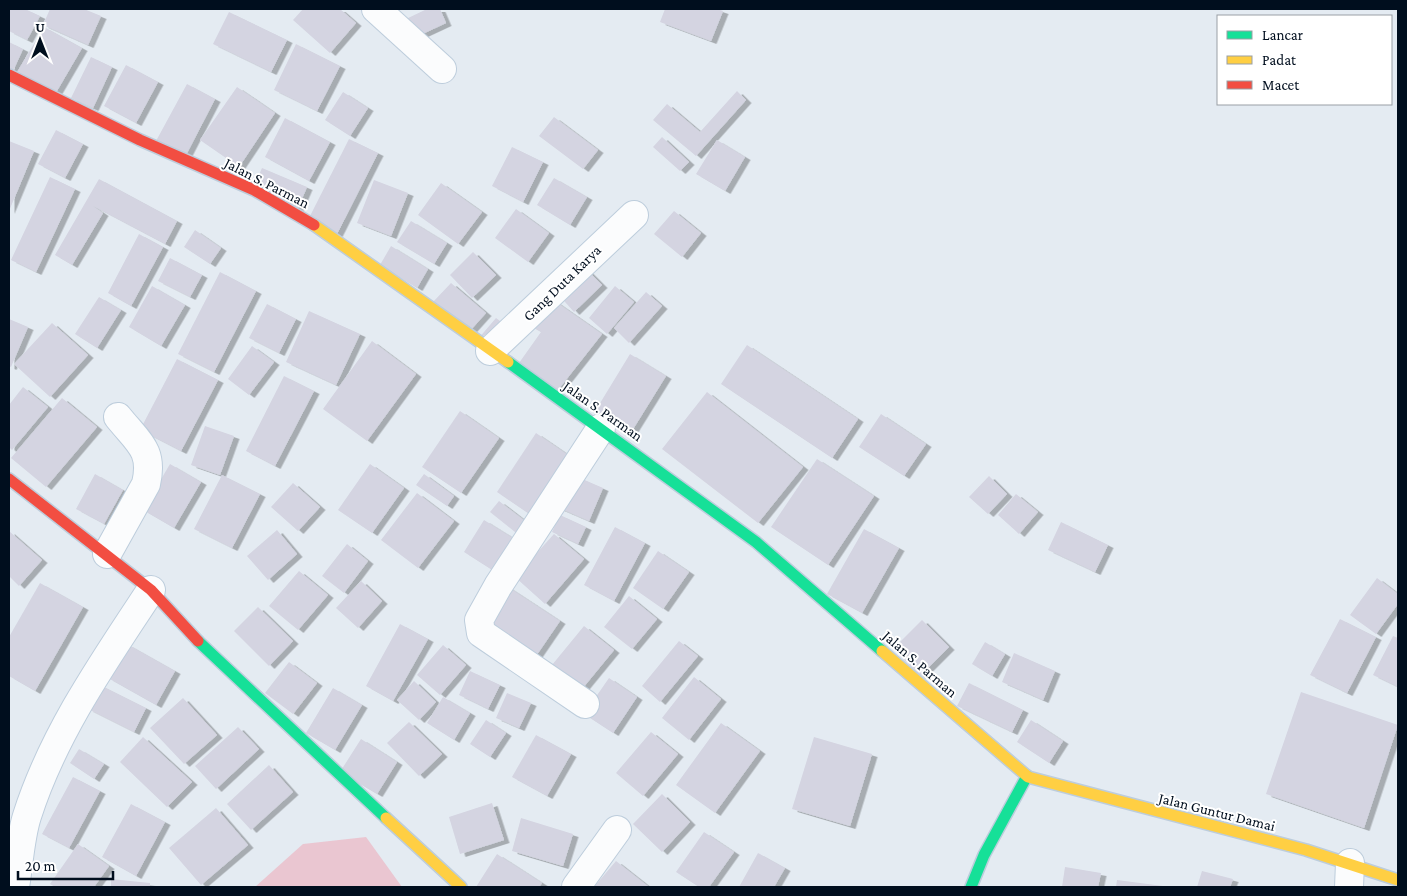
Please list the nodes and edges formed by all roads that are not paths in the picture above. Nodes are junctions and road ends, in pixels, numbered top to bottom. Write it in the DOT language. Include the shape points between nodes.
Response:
graph roads {
  1 [pos="376,9"];
  2 [pos="442,69"];
  3 [pos="9,75"];
  4 [pos="634,215"];
  5 [pos="490,352"];
  6 [pos="118,417"];
  7 [pos="601,428"];
  8 [pos="9,479"];
  9 [pos="107,554"];
  10 [pos="151,590"];
  11 [pos="585,704"];
  12 [pos="1028,777"];
  13 [pos="617,830"];
  14 [pos="1349,875"];
  15 [pos="1398,879"];
  16 [pos="15,887"];
  17 [pos="460,887"];
  18 [pos="576,887"];
  19 [pos="971,887"];
  1 -- 2 [label="street"];
  3 -- 5 [label="main road, Jalan S. Parman" via="288,208 332,236"];
  4 -- 5 [label="street, Gang Duta Karya"];
  5 -- 7 [label="main road, Jalan S. Parman"];
  6 -- 9 [label="street" via="146,451 149,472 146,484"];
  7 -- 11 [label="street" via="479,620 481,633"];
  7 -- 12 [label="main road, Jalan S. Parman" via="756,542"];
  8 -- 9 [label="main road"];
  9 -- 10 [label="main road"];
  10 -- 16 [label="street" via="100,668 53,753 27,817"];
  10 -- 17 [label="main road" via="215,659"];
  12 -- 14 [label="main road, Jalan Guntur Damai"];
  12 -- 19 [label="main road" via="984,855"];
  13 -- 18 [label="street"];
  14 -- 15 [label="main road, Jalan Guntur Damai"];
}
